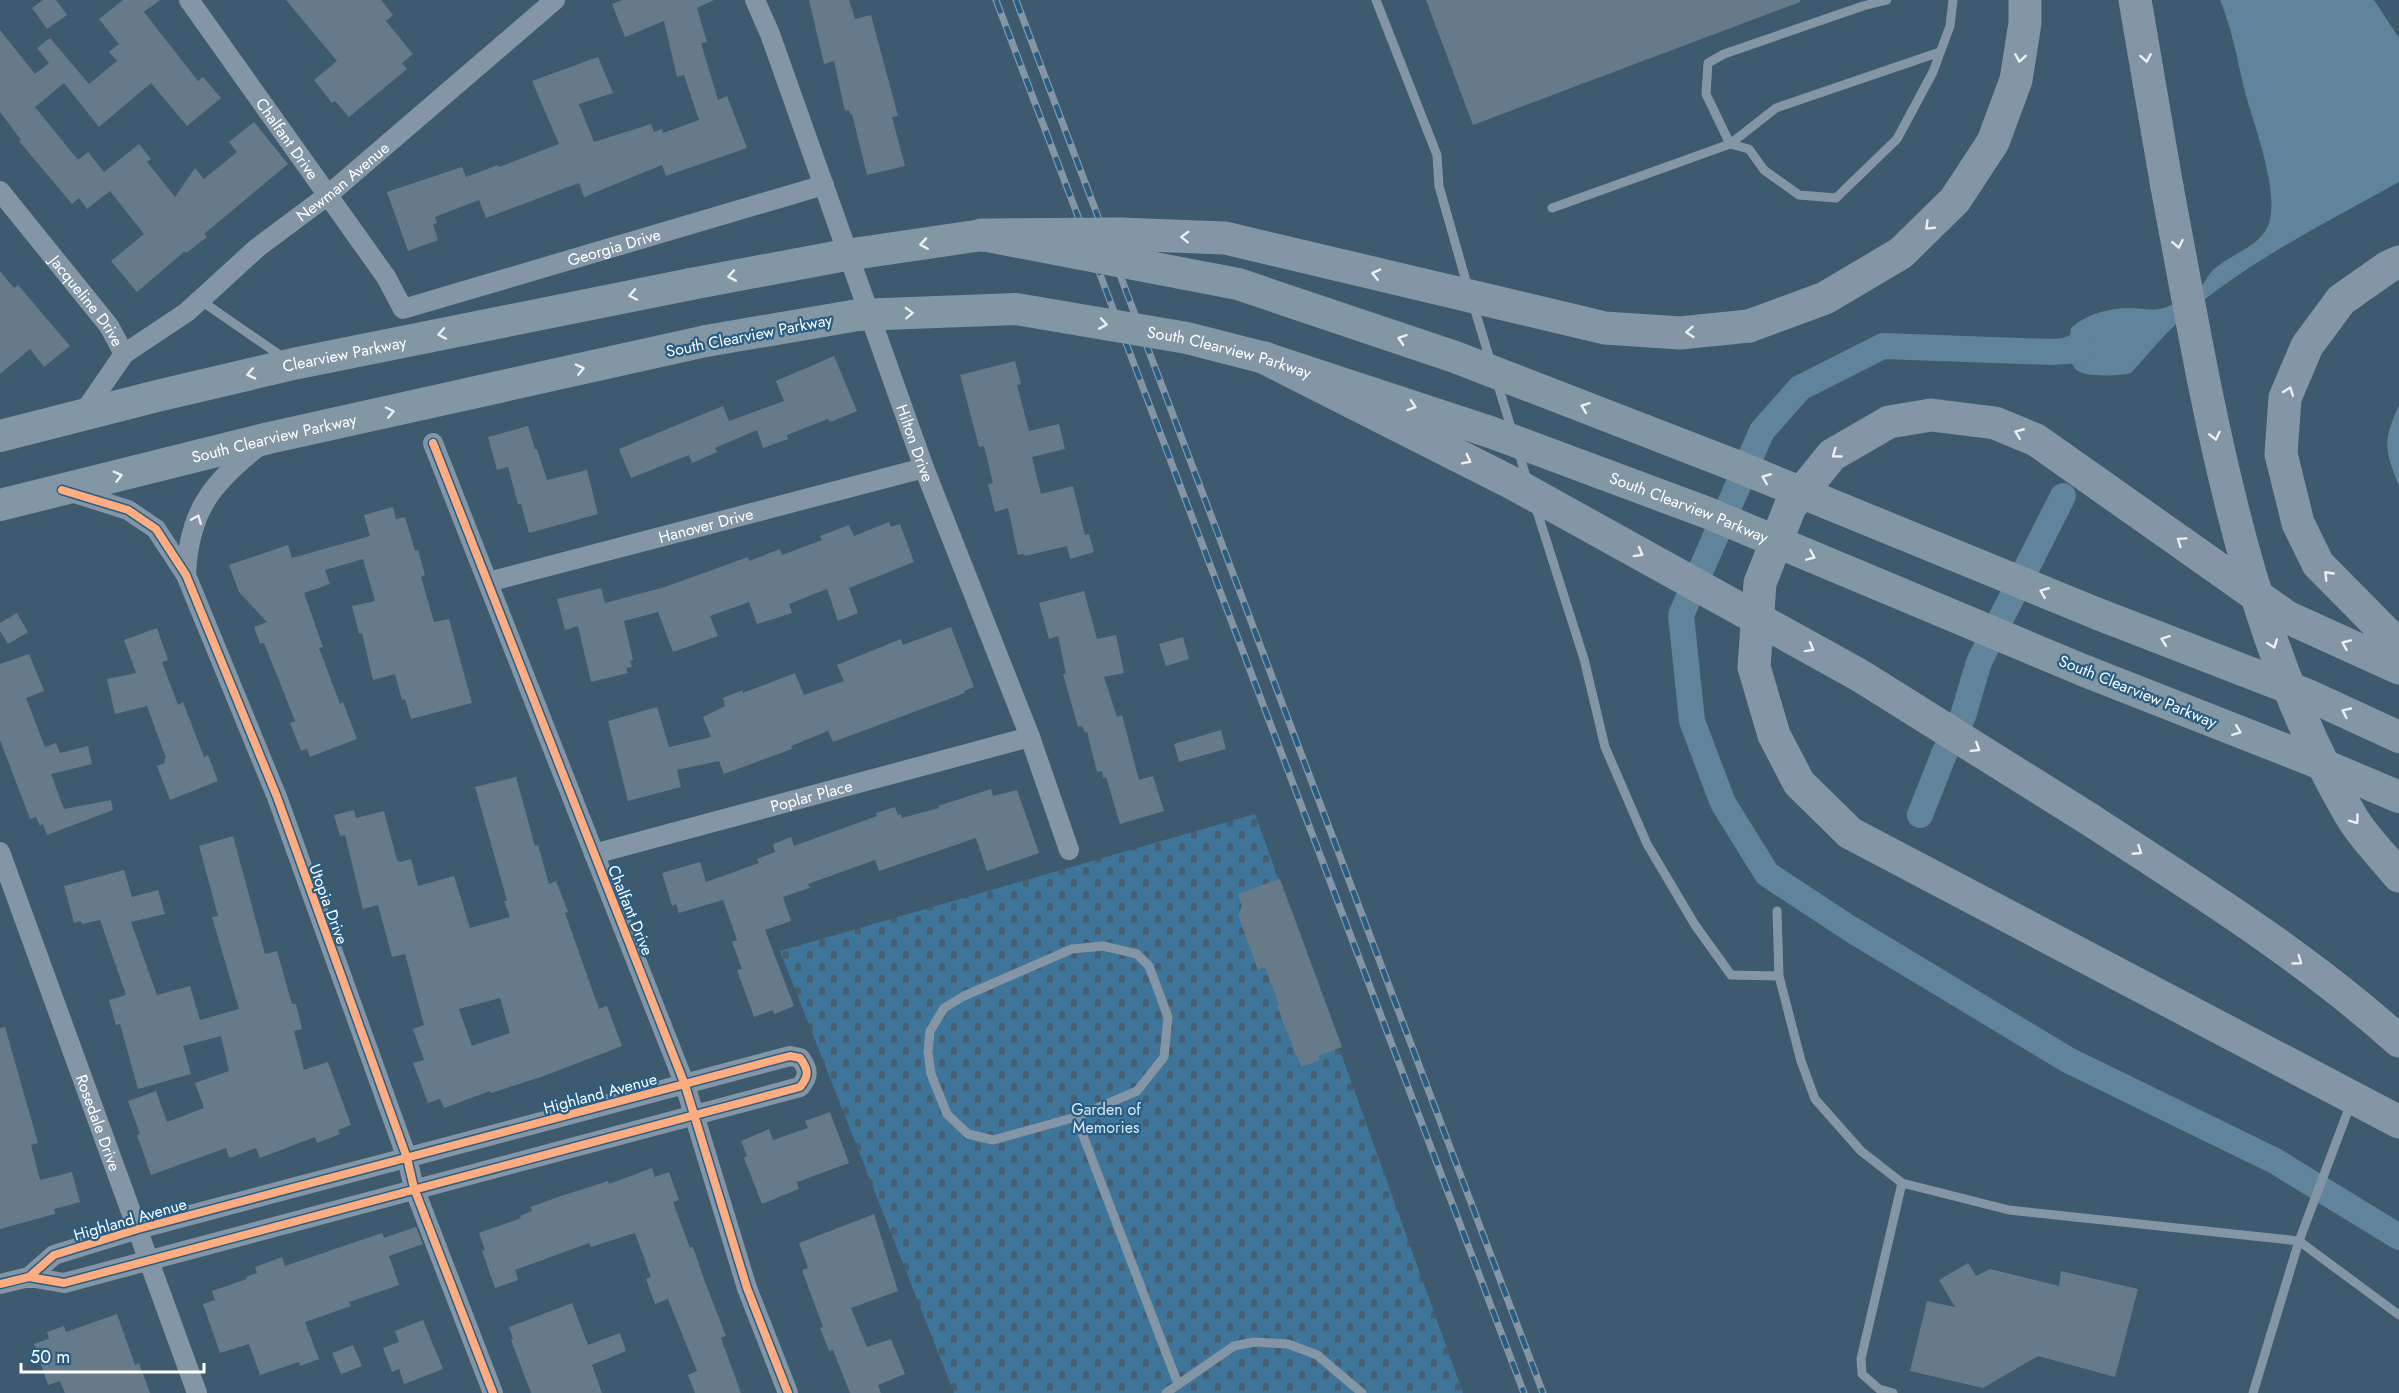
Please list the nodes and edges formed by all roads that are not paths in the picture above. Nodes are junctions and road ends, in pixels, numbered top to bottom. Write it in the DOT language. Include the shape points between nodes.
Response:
graph roads {
  1 [pos="189,0"];
  2 [pos="555,0"];
  3 [pos="755,0"];
  4 [pos="1376,0"];
  5 [pos="1887,0"];
  6 [pos="1953,0"];
  7 [pos="2025,0"];
  8 [pos="2135,0"];
  9 [pos="1940,52"];
  10 [pos="1730,144"];
  11 [pos="824,185"];
  12 [pos="0,192"];
  13 [pos="328,195"];
  14 [pos="1552,208"];
  15 [pos="982,235"];
  16 [pos="2399,262"];
  17 [pos="200,300"];
  18 [pos="403,309"];
  19 [pos="124,354"];
  20 [pos="1265,358"];
  21 [pos="293,364"];
  22 [pos="82,415"];
  23 [pos="0,436"];
  24 [pos="269,438"];
  25 [pos="433,443"];
  26 [pos="924,468"];
  27 [pos="62,490"];
  28 [pos="0,505"];
  29 [pos="186,575"];
  30 [pos="488,582"];
  31 [pos="2399,646"];
  32 [pos="2399,668"];
  33 [pos="1030,737"];
  34 [pos="2399,737"];
  35 [pos="2399,797"];
  36 [pos="1069,850"];
  37 [pos="0,852"];
  38 [pos="594,854"];
  39 [pos="2399,876"];
  40 [pos="1777,911"];
  41 [pos="1779,976"];
  42 [pos="2361,1007"];
  43 [pos="2399,1022"];
  44 [pos="2399,1041"];
  45 [pos="685,1085"];
  46 [pos="2353,1097"];
  47 [pos="695,1116"];
  48 [pos="1076,1117"];
  49 [pos="2399,1122"];
  50 [pos="407,1158"];
  51 [pos="1902,1183"];
  52 [pos="414,1188"];
  53 [pos="138,1229"];
  54 [pos="2299,1241"];
  55 [pos="149,1262"];
  56 [pos="29,1277"];
  57 [pos="0,1284"];
  58 [pos="2399,1315"];
  59 [pos="1178,1384"];
  60 [pos="196,1393"];
  61 [pos="493,1393"];
  62 [pos="788,1393"];
  63 [pos="1166,1393"];
  64 [pos="1362,1393"];
  65 [pos="1893,1393"];
  66 [pos="2253,1393"];
  1 -- 13 [label="street, Chalfant Drive"];
  2 -- 13 [label="street, Newman Avenue"];
  3 -- 11 [label="street, Hilton Drive"];
  4 -- 41 [label="lane" via="1437,155 1439,186 1584,659 1605,747 1647,844 1695,925 1731,975"];
  5 -- 10 [label="lane" via="1724,54 1708,63 1706,94"];
  6 -- 9 [label="lane" via="1950,26"];
  7 -- 15 [label="highway, one-way, bridge" via="2016,80 1993,142 1955,200 1901,253 1825,298 1749,326 1680,333 1605,328 1225,238"];
  8 -- 39 [label="highway, one-way, bridge" via="2214,429 2271,639 2308,734 2352,818"];
  9 -- 10 [label="lane" via="1776,108"];
  9 -- 10 [label="lane" via="1898,139 1836,198 1799,195 1764,170 1749,149"];
  10 -- 14 [label="lane"];
  11 -- 18 [label="street, Georgia Drive"];
  11 -- 26 [label="street, Hilton Drive"];
  12 -- 19 [label="street, Jacqueline Drive" via="109,326"];
  13 -- 17 [label="street, Newman Avenue" via="257,248"];
  13 -- 18 [label="street, Chalfant Drive" via="386,277"];
  15 -- 21 [label="highway, Clearview Parkway, one-way, bridge" via="691,284"];
  34 -- 15 [label="highway, one-way, bridge" via="2310,696 1444,353 1238,284"];
  31 -- 16 [label="highway, one-way" via="2318,564 2298,523 2281,454 2285,398 2307,346 2341,300"];
  17 -- 19 [label="street, Newman Avenue"];
  17 -- 21 [label="lane"];
  19 -- 22 [label="street, Jacqueline Drive"];
  24 -- 20 [label="highway, South Clearview Parkway, one-way, bridge" via="706,341 858,315 1016,309 1187,338"];
  20 -- 35 [label="highway, South Clearview Parkway, one-way, bridge" via="1493,433 1708,513"];
  20 -- 42 [label="highway, one-way, bridge" via="1516,485 1859,675 2224,908"];
  21 -- 22 [label="highway, Clearview Parkway, one-way"];
  22 -- 23 [label="highway, Clearview Parkway"];
  27 -- 24 [label="highway, South Clearview Parkway, one-way"];
  29 -- 24 [label="street, Utopia Drive, one-way" via="187,544 206,497 232,467"];
  25 -- 30 [label="street, Chalfant Drive"];
  26 -- 30 [label="street, Hanover Drive"];
  26 -- 33 [label="street, Hilton Drive"];
  27 -- 28 [label="highway, South Clearview Parkway"];
  27 -- 29 [label="street, Utopia Drive" via="128,510 156,530"];
  29 -- 50 [label="street, Utopia Drive" via="277,797"];
  30 -- 38 [label="street, Chalfant Drive"];
  32 -- 46 [label="highway, one-way" via="2287,617 2036,440 1995,423 1931,415 1889,423 1832,455 1790,507 1760,583 1754,667 1774,735 1799,783 1850,833"];
  33 -- 36 [label="street, Hilton Drive"];
  33 -- 38 [label="street, Poplar Place"];
  37 -- 53 [label="street, Rosedale Drive"];
  38 -- 45 [label="street, Chalfant Drive"];
  40 -- 41 [label="lane"];
  41 -- 51 [label="lane" via="1815,1099 1861,1151"];
  42 -- 43 [label="highway"];
  42 -- 44 [label="highway"];
  45 -- 47 [label="street, Chalfant Drive"];
  45 -- 47 [label="street, Highland Avenue" via="790,1056 800,1058 807,1068 807,1078 800,1087"];
  45 -- 50 [label="street, Highland Avenue"];
  46 -- 49 [label="highway"];
  46 -- 54 [label="lane"];
  47 -- 52 [label="street, Highland Avenue"];
  47 -- 62 [label="street, Chalfant Drive" via="747,1287"];
  48 -- 48 [label="lane" via="1137,1091 1164,1058 1168,1017 1149,966 1137,954 1103,946 1072,949 964,996 944,1008 930,1031 931,1074 946,1114 968,1134 993,1140"];
  48 -- 59 [label="lane"];
  50 -- 52 [label="street, Utopia Drive"];
  50 -- 53 [label="street, Highland Avenue"];
  51 -- 54 [label="lane" via="2009,1210"];
  51 -- 65 [label="lane" via="1861,1359 1862,1374 1879,1389"];
  52 -- 55 [label="street, Highland Avenue"];
  52 -- 61 [label="street, Utopia Drive"];
  53 -- 55 [label="street, Rosedale Drive"];
  53 -- 56 [label="street, Highland Avenue" via="54,1255"];
  54 -- 58 [label="lane"];
  54 -- 66 [label="lane"];
  55 -- 56 [label="street, Highland Avenue" via="64,1283"];
  55 -- 60 [label="street, Rosedale Drive"];
  56 -- 57 [label="street, Highland Avenue"];
  59 -- 63 [label="lane"];
  59 -- 64 [label="lane" via="1234,1346 1254,1342 1288,1344 1317,1355"];
}
